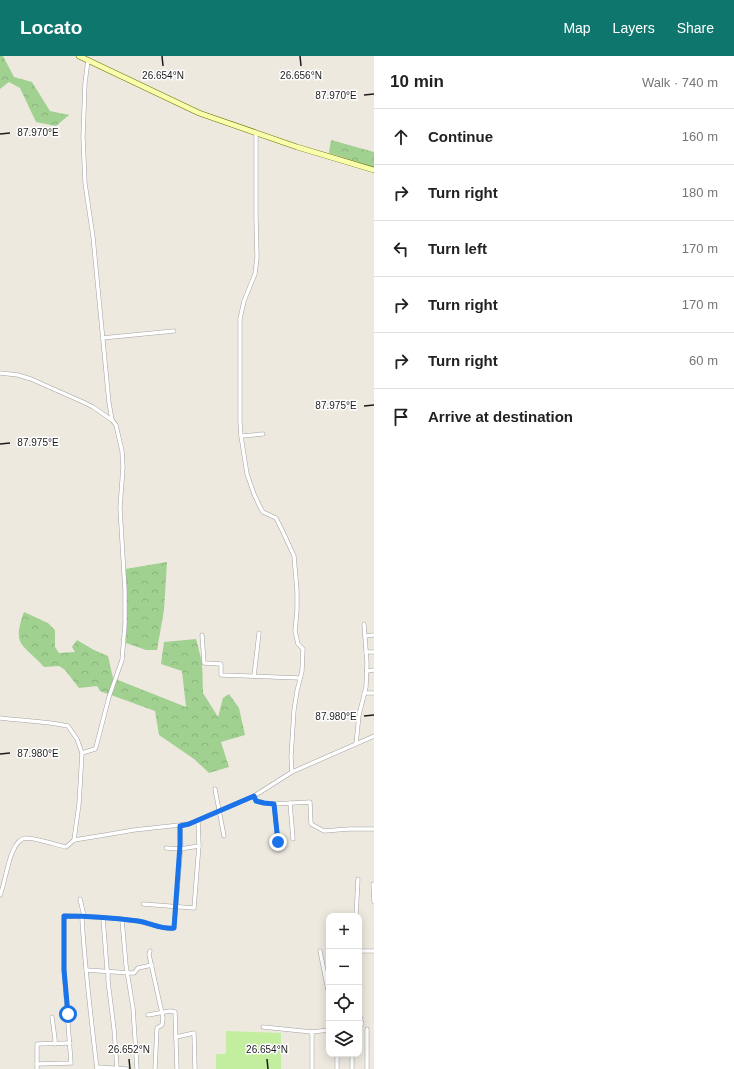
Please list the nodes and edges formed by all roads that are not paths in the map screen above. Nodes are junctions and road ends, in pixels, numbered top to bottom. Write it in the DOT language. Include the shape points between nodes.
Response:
graph roads {
  1 [pos="79,56"];
  2 [pos="88,60"];
  3 [pos="256,134"];
  4 [pos="374,170"];
  5 [pos="174,332"];
  6 [pos="102,338"];
  7 [pos="0,373"];
  8 [pos="112,420"];
  9 [pos="263,434"];
  10 [pos="241,436"];
  11 [pos="364,624"];
  12 [pos="259,633"];
  13 [pos="202,635"];
  14 [pos="374,635"];
  15 [pos="365,636"];
  16 [pos="366,652"];
  17 [pos="374,652"];
  18 [pos="374,670"];
  19 [pos="367,671"];
  20 [pos="254,676"];
  21 [pos="300,678"];
  22 [pos="374,692"];
  23 [pos="364,693"];
  24 [pos="0,718"];
  25 [pos="374,736"];
  26 [pos="356,744"];
  27 [pos="82,753"];
  28 [pos="292,772"];
  29 [pos="215,789"];
  30 [pos="254,796"];
  31 [pos="290,803"];
  32 [pos="274,804"];
  33 [pos="219,812"];
  34 [pos="198,821"];
  35 [pos="180,826"];
  36 [pos="374,829"];
  37 [pos="224,836"];
  38 [pos="293,839"];
  39 [pos="74,840"];
  40 [pos="278,842"];
  41 [pos="199,846"];
  42 [pos="166,848"];
  43 [pos="180,849"];
  44 [pos="358,879"];
  45 [pos="373,884"];
  46 [pos="0,895"];
  47 [pos="80,899"];
  48 [pos="374,902"];
  49 [pos="143,904"];
  50 [pos="175,907"];
  51 [pos="356,913"];
  52 [pos="84,916"];
  53 [pos="103,918"];
  54 [pos="122,920"];
  55 [pos="374,950"];
  56 [pos="362,951"];
  57 [pos="150,952"];
  58 [pos="320,952"];
  59 [pos="152,965"];
  60 [pos="86,970"];
  61 [pos="108,971"];
  62 [pos="127,973"];
  63 [pos="327,985"];
  64 [pos="161,1012"];
  65 [pos="148,1015"];
  66 [pos="52,1016"];
  67 [pos="263,1027"];
  68 [pos="367,1028"];
  69 [pos="326,1030"];
  70 [pos="312,1032"];
  71 [pos="176,1037"];
  72 [pos="70,1043"];
  73 [pos="54,1044"];
  74 [pos="337,1057"];
  75 [pos="352,1057"];
  76 [pos="37,1067"];
  77 [pos="97,1068"];
  78 [pos="117,1068"];
  79 [pos="127,1069"];
  80 [pos="137,1069"];
  81 [pos="155,1069"];
  82 [pos="177,1069"];
  83 [pos="195,1069"];
  84 [pos="312,1069"];
  85 [pos="337,1069"];
  86 [pos="352,1069"];
  87 [pos="367,1069"];
  1 -- 2 [label="street"];
  2 -- 3 [label="street" via="199,113"];
  2 -- 6 [label="street" via="84,121 85,183 93,237"];
  3 -- 4 [label="street"];
  3 -- 10 [label="street" via="257,257 255,274 240,319"];
  5 -- 6 [label="street"];
  6 -- 8 [label="street"];
  7 -- 8 [label="street" via="18,374 30,379 83,402"];
  8 -- 27 [label="street" via="116,425 123,467 120,508 125,592 124,641 122,660 95,750"];
  9 -- 10 [label="street"];
  10 -- 21 [label="street" via="246,474 254,494 263,512 276,518 294,556 297,591 295,631 298,644 303,649"];
  11 -- 15 [label="street"];
  12 -- 20 [label="street"];
  13 -- 20 [label="street" via="204,663 221,664 221,675"];
  14 -- 15 [label="street"];
  15 -- 16 [label="street"];
  16 -- 17 [label="street"];
  16 -- 19 [label="street"];
  18 -- 19 [label="street"];
  19 -- 23 [label="street"];
  20 -- 21 [label="street"];
  21 -- 28 [label="street" via="294,710"];
  22 -- 23 [label="street"];
  23 -- 26 [label="street"];
  24 -- 27 [label="street" via="68,726 77,738"];
  25 -- 26 [label="street"];
  26 -- 28 [label="street"];
  27 -- 39 [label="street"];
  28 -- 30 [label="street"];
  29 -- 33 [label="street"];
  30 -- 32 [label="street" via="256,801"];
  30 -- 33 [label="street"];
  31 -- 32 [label="street"];
  31 -- 36 [label="street" via="310,802 311,824 324,831"];
  31 -- 38 [label="street"];
  32 -- 40 [label="street"];
  33 -- 34 [label="street"];
  33 -- 37 [label="street"];
  34 -- 35 [label="street"];
  34 -- 41 [label="street"];
  35 -- 39 [label="street" via="134,830"];
  35 -- 43 [label="street"];
  39 -- 46 [label="street" via="66,846 26,838 19,841 13,850"];
  41 -- 43 [label="street"];
  41 -- 50 [label="street" via="194,908"];
  42 -- 43 [label="street"];
  43 -- 50 [label="street"];
  44 -- 51 [label="street"];
  45 -- 48 [label="street"];
  47 -- 52 [label="street"];
  49 -- 50 [label="street"];
  50 -- 54 [label="street" via="174,928 167,929 149,923"];
  52 -- 53 [label="street"];
  52 -- 60 [label="street" via="82,919"];
  52 -- 72 [label="street" via="64,916 64,970"];
  53 -- 54 [label="street"];
  53 -- 61 [label="street"];
  54 -- 62 [label="street"];
  55 -- 56 [label="street"];
  57 -- 59 [label="street"];
  58 -- 63 [label="street"];
  59 -- 62 [label="street" via="138,968 134,973"];
  59 -- 64 [label="street"];
  60 -- 61 [label="street"];
  60 -- 77 [label="street"];
  61 -- 62 [label="street"];
  61 -- 78 [label="street"];
  62 -- 80 [label="street" via="133,1008"];
  64 -- 65 [label="street"];
  64 -- 71 [label="street" via="176,1012"];
  64 -- 81 [label="street" via="163,1018 162,1025 157,1028"];
  66 -- 73 [label="street"];
  67 -- 70 [label="street"];
  68 -- 87 [label="street"];
  69 -- 70 [label="street"];
  70 -- 84 [label="street"];
  71 -- 82 [label="street"];
  71 -- 83 [label="street" via="194,1033"];
  72 -- 73 [label="street"];
  72 -- 76 [label="street" via="71,1063"];
  73 -- 76 [label="street" via="37,1044"];
  74 -- 85 [label="street"];
  75 -- 86 [label="street"];
  77 -- 78 [label="street"];
  78 -- 79 [label="street"];
}
